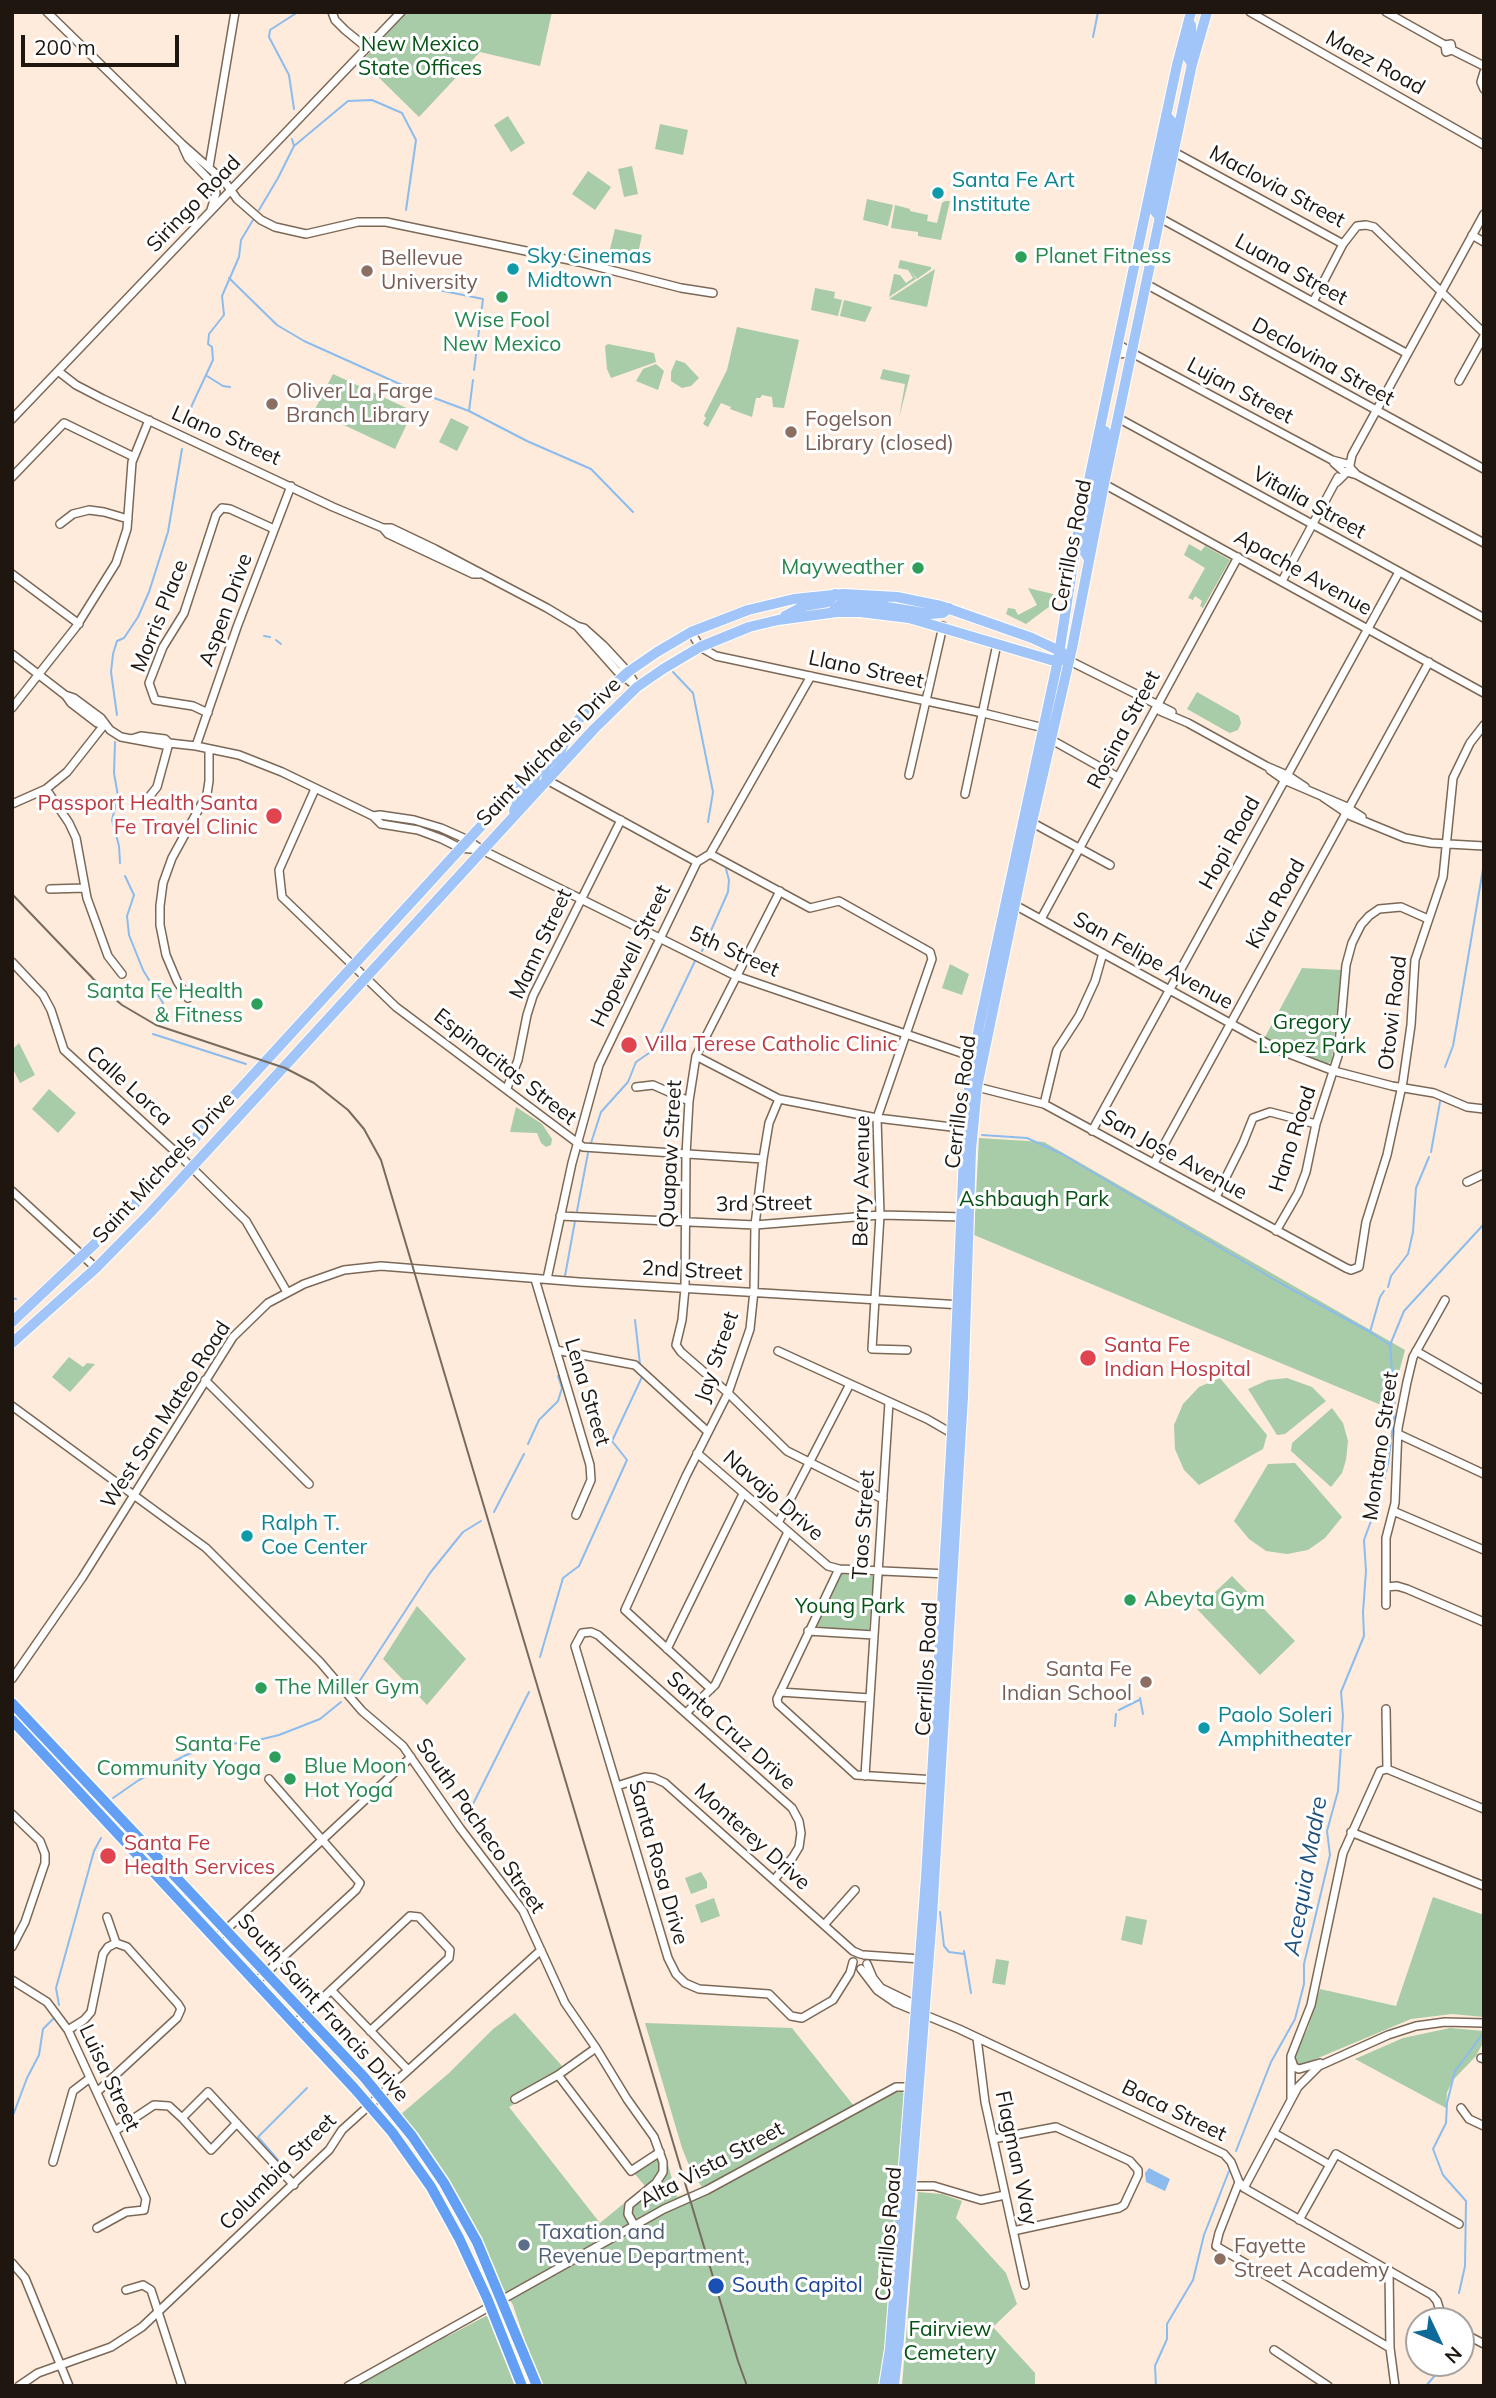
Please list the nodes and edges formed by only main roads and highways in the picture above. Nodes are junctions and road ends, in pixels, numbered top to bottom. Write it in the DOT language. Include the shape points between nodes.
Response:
graph roads {
  1 [pos="1207,12"];
  2 [pos="1189,14"];
  3 [pos="1192,65"];
  4 [pos="1166,116"];
  5 [pos="1161,141"];
  6 [pos="1166,189"];
  7 [pos="1160,218"];
  8 [pos="1105,410"];
  9 [pos="1090,479"];
  10 [pos="1104,484"];
  11 [pos="1087,493"];
  12 [pos="1091,547"];
  13 [pos="1089,559"];
  14 [pos="1070,578"];
  15 [pos="835,594"];
  16 [pos="814,596"];
  17 [pos="897,597"];
  18 [pos="947,608"];
  19 [pos="831,612"];
  20 [pos="860,612"];
  21 [pos="775,620"];
  22 [pos="996,625"];
  23 [pos="943,626"];
  24 [pos="1059,655"];
  25 [pos="1070,661"];
  26 [pos="574,724"];
  27 [pos="534,768"];
  28 [pos="547,780"];
  29 [pos="511,818"];
  30 [pos="1028,820"];
  31 [pos="12,1322"];
  32 [pos="12,1343"];
  33 [pos="12,1703"];
  34 [pos="12,1720"];
  35 [pos="936,1780"];
  36 [pos="920,2011"];
  37 [pos="522,2386"];
  38 [pos="537,2386"];
  39 [pos="884,2386"];
  40 [pos="894,2386"];
  1 -- 3 [label="main road, Cerrillos Road"];
  2 -- 3 [label="main road" via="1187,56"];
  2 -- 4 [label="main road, Cerrillos Road"];
  3 -- 6 [label="main road, Cerrillos Road"];
  4 -- 5 [label="main road, Cerrillos Road"];
  4 -- 6 [label="main road" via="1172,122 1165,157"];
  5 -- 7 [label="main road" via="1154,210"];
  5 -- 8 [label="main road, Cerrillos Road"];
  6 -- 7 [label="main road, Cerrillos Road"];
  7 -- 10 [label="main road, Cerrillos Road"];
  8 -- 9 [label="main road, Cerrillos Road"];
  8 -- 10 [label="main road" via="1098,475"];
  9 -- 11 [label="main road, Cerrillos Road"];
  9 -- 12 [label="main road" via="1096,488"];
  10 -- 12 [label="main road, Cerrillos Road"];
  11 -- 13 [label="main road" via="1083,550"];
  11 -- 14 [label="main road, Cerrillos Road"];
  12 -- 13 [label="main road, Cerrillos Road"];
  13 -- 25 [label="main road, Cerrillos Road"];
  14 -- 18 [label="main road" via="1058,630 1051,639"];
  14 -- 24 [label="main road, Cerrillos Road"];
  15 -- 16 [label="main road, Saint Michaels Drive"];
  15 -- 17 [label="main road, Saint Michaels Drive"];
  15 -- 21 [label="main road" via="828,602 804,606"];
  16 -- 21 [label="main road" via="778,611"];
  16 -- 26 [label="main road, Saint Michaels Drive" via="748,610 691,632 626,674"];
  17 -- 18 [label="main road, Saint Michaels Drive"];
  17 -- 19 [label="main road" via="840,604"];
  18 -- 20 [label="main road" via="938,614 887,607"];
  18 -- 22 [label="main road, Saint Michaels Drive"];
  19 -- 20 [label="main road, Saint Michaels Drive"];
  19 -- 21 [label="main road, Saint Michaels Drive"];
  20 -- 23 [label="main road, Saint Michaels Drive"];
  21 -- 28 [label="main road, Saint Michaels Drive" via="700,647 637,687"];
  22 -- 23 [label="main road" via="957,617"];
  22 -- 24 [label="main road, Saint Michaels Drive"];
  23 -- 24 [label="main road, Saint Michaels Drive" via="998,644"];
  24 -- 25 [label="main road, Saint Michaels Drive"];
  24 -- 30 [label="main road, Cerrillos Road"];
  25 -- 30 [label="main road, Cerrillos Road"];
  26 -- 27 [label="main road, Saint Michaels Drive"];
  26 -- 28 [label="main road" via="561,750 545,767"];
  27 -- 29 [label="main road" via="534,783"];
  27 -- 31 [label="main road, Saint Michaels Drive" via="180,1156 84,1256"];
  28 -- 29 [label="main road, Saint Michaels Drive"];
  29 -- 32 [label="main road, Saint Michaels Drive" via="193,1168 96,1268"];
  30 -- 35 [label="main road, Cerrillos Road" via="978,1058 968,1129 957,1435"];
  33 -- 38 [label="highway, South Saint Francis Drive" via="267,1972 415,2140 477,2242"];
  34 -- 37 [label="highway, South Saint Francis Drive" via="398,2140 464,2248"];
  35 -- 36 [label="main road, Cerrillos Road"];
  35 -- 36 [label="main road, Cerrillos Road"];
  36 -- 39 [label="main road, Cerrillos Road"];
  36 -- 40 [label="main road, Cerrillos Road" via="912,2186"];
}
